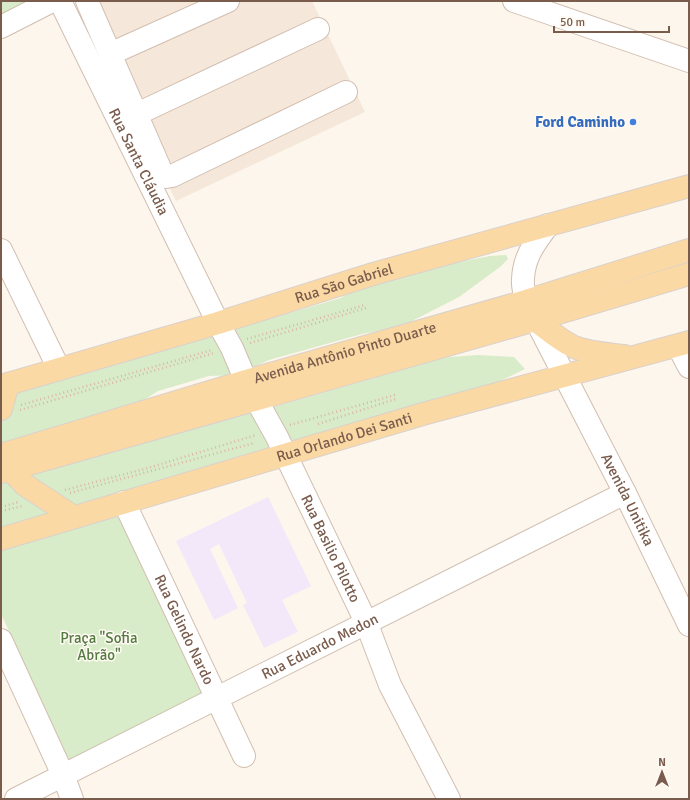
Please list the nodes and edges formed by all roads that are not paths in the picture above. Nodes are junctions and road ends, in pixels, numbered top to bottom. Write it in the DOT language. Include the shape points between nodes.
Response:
graph roads {
  1 [pos="52,1"];
  2 [pos="60,1"];
  3 [pos="87,1"];
  4 [pos="228,1"];
  5 [pos="514,1"];
  6 [pos="1,27"];
  7 [pos="318,29"];
  8 [pos="110,54"];
  9 [pos="689,61"];
  10 [pos="346,92"];
  11 [pos="137,114"];
  12 [pos="689,186"];
  13 [pos="548,225"];
  14 [pos="1,250"];
  15 [pos="689,250"];
  16 [pos="689,274"];
  17 [pos="530,310"];
  18 [pos="218,323"];
  19 [pos="684,344"];
  20 [pos="634,358"];
  21 [pos="689,367"];
  22 [pos="59,369"];
  23 [pos="564,376"];
  24 [pos="4,385"];
  25 [pos="252,390"];
  26 [pos="11,409"];
  27 [pos="278,441"];
  28 [pos="3,459"];
  29 [pos="625,493"];
  30 [pos="124,502"];
  31 [pos="74,517"];
  32 [pos="1,539"];
  33 [pos="366,622"];
  34 [pos="689,625"];
  35 [pos="1,640"];
  36 [pos="217,698"];
  37 [pos="244,756"];
  38 [pos="63,776"];
  39 [pos="16,799"];
  40 [pos="72,799"];
  41 [pos="449,799"];
  1 -- 6 [label="street"];
  2 -- 18 [label="street, Rua Santa Cláudia"];
  3 -- 8 [label="street"];
  4 -- 8 [label="street"];
  5 -- 9 [label="street"];
  7 -- 11 [label="street"];
  8 -- 11 [label="street"];
  10 -- 11 [label="street" via="166,177"];
  12 -- 13 [label="main road, Rua São Gabriel"];
  13 -- 17 [label="street, Avenida Unitika" via="531,248 526,263 523,280"];
  13 -- 18 [label="main road, Rua São Gabriel" via="373,274"];
  14 -- 22 [label="street"];
  15 -- 17 [label="main road, Avenida Antônio Pinto Duarte"];
  16 -- 17 [label="main road, Avenida Antônio Pinto Duarte"];
  17 -- 20 [label="main road" via="557,337 575,347 601,354"];
  17 -- 23 [label="street, Avenida Unitika"];
  17 -- 25 [label="main road, Avenida Antônio Pinto Duarte"];
  18 -- 22 [label="main road, Rua São Gabriel"];
  18 -- 25 [label="street, Rua Basilio Pilotto"];
  19 -- 20 [label="main road, Rua Orlando Dei Santi"];
  19 -- 21 [label="street"];
  20 -- 23 [label="main road, Rua Orlando Dei Santi"];
  22 -- 24 [label="main road, Rua São Gabriel"];
  23 -- 27 [label="main road, Rua Orlando Dei Santi" via="422,414"];
  23 -- 29 [label="street, Avenida Unitika"];
  24 -- 26 [label="main road"];
  25 -- 27 [label="street, Rua Basilio Pilotto"];
  25 -- 28 [label="main road, Avenida Antônio Pinto Duarte"];
  27 -- 30 [label="main road, Rua Orlando Dei Santi"];
  27 -- 33 [label="street, Rua Basilio Pilotto"];
  28 -- 31 [label="main road" via="25,485"];
  29 -- 33 [label="street, Rua Eduardo Medon"];
  29 -- 34 [label="street, Avenida Unitika"];
  30 -- 31 [label="main road, Rua Orlando Dei Santi"];
  30 -- 36 [label="street, Rua Gelindo Nardo"];
  31 -- 32 [label="main road, Rua Orlando Dei Santi"];
  33 -- 36 [label="street, Rua Eduardo Medon"];
  33 -- 41 [label="street, Rua Basilio Pilotto" via="390,685"];
  35 -- 38 [label="street"];
  36 -- 37 [label="street, Rua Gelindo Nardo"];
  36 -- 38 [label="street, Rua Eduardo Medon"];
  38 -- 39 [label="street, Rua Eduardo Medon"];
  38 -- 40 [label="street"];
}
